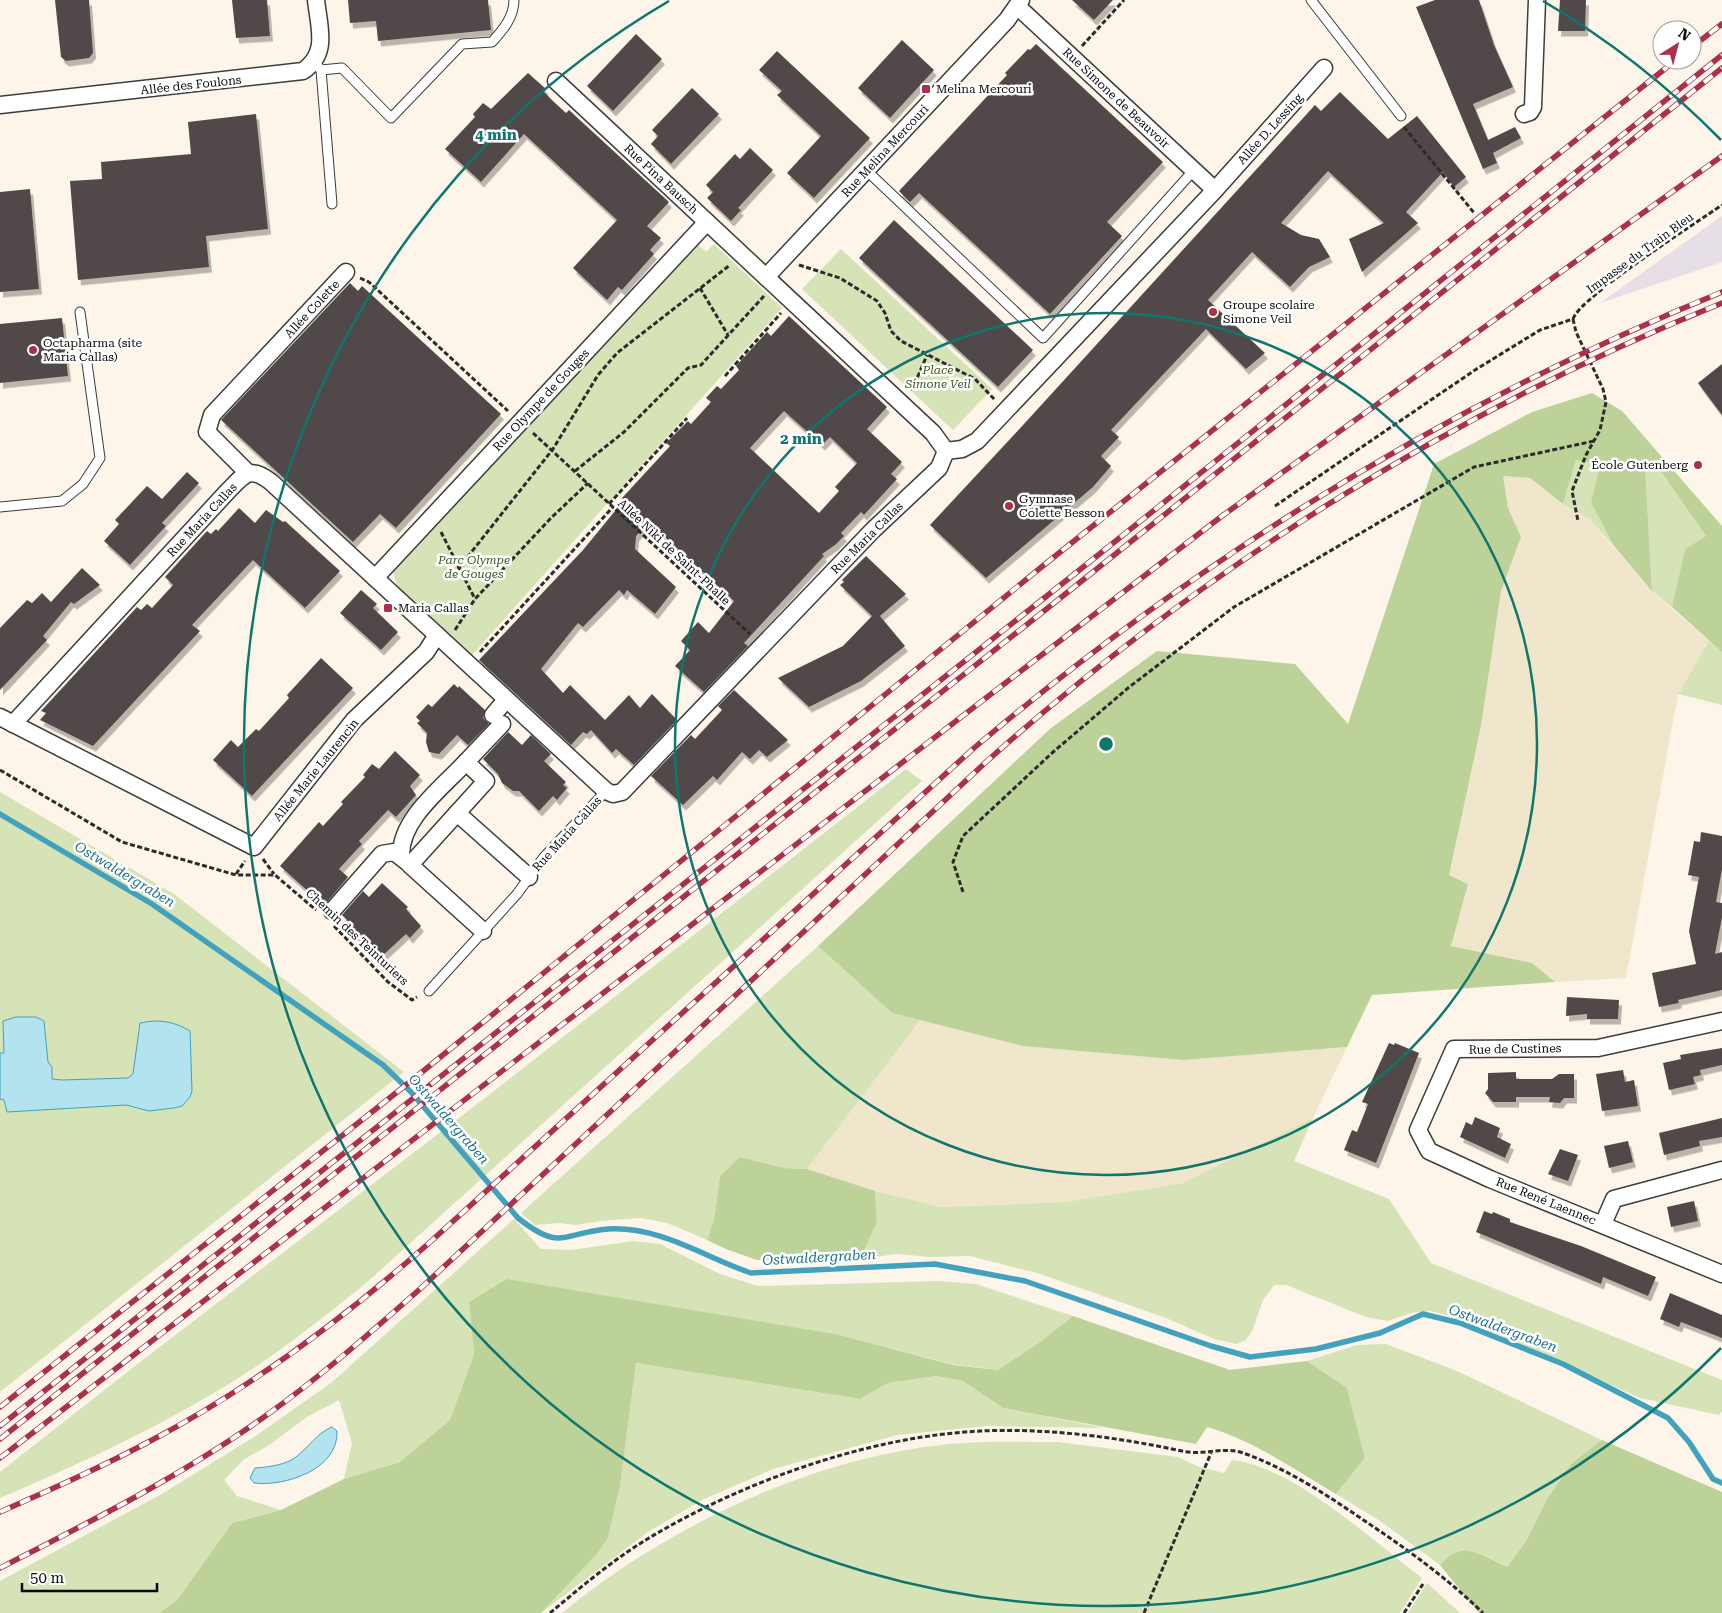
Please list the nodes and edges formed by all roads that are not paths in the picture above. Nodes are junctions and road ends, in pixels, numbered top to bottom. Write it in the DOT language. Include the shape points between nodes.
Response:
graph roads {
  1 [pos="316,0"];
  2 [pos="514,0"];
  3 [pos="1311,0"];
  4 [pos="1537,0"];
  5 [pos="1019,3"];
  6 [pos="318,67"];
  7 [pos="1324,68"];
  8 [pos="556,81"];
  9 [pos="0,104"];
  10 [pos="1524,114"];
  11 [pos="1401,116"];
  12 [pos="866,170"];
  13 [pos="1194,170"];
  14 [pos="1215,190"];
  15 [pos="332,204"];
  16 [pos="707,222"];
  17 [pos="346,272"];
  18 [pos="770,281"];
  19 [pos="80,312"];
  20 [pos="946,451"];
  21 [pos="248,473"];
  22 [pos="0,507"];
  23 [pos="375,578"];
  24 [pos="437,635"];
  25 [pos="506,700"];
  26 [pos="6,720"];
  27 [pos="466,762"];
  28 [pos="606,791"];
  29 [pos="425,806"];
  30 [pos="451,819"];
  31 [pos="406,861"];
  32 [pos="529,877"];
  33 [pos="327,915"];
  34 [pos="484,930"];
  35 [pos="429,991"];
  36 [pos="1722,1020"];
  37 [pos="1722,1170"];
  38 [pos="1490,1179"];
  39 [pos="1603,1224"];
  40 [pos="1722,1274"];
  1 -- 6 [label="street" via="321,47"];
  2 -- 6 [label="lane" via="514,10 492,42 462,44 391,118 342,68"];
  3 -- 11 [label="lane"];
  4 -- 10 [label="street" via="1533,107"];
  5 -- 12 [label="street, Rue Melina Mercouri"];
  5 -- 13 [label="street, Rue Simone de Beauvoir" via="1071,57"];
  6 -- 9 [label="street, Allée des Foulons" via="288,74"];
  6 -- 15 [label="lane"];
  7 -- 14 [label="street, Allée D. Lessing"];
  8 -- 16 [label="street, Rue Pina Bausch"];
  12 -- 13 [label="lane" via="1043,338"];
  12 -- 18 [label="street, Rue Melina Mercouri" via="787,254"];
  13 -- 14 [label="street, Rue Simone de Beauvoir"];
  14 -- 20 [label="street, Allée D. Lessing" via="977,441 962,449"];
  16 -- 18 [label="street, Rue Pina Bausch"];
  16 -- 23 [label="street, Rue Olympe de Gouges"];
  17 -- 21 [label="street, Allée Colette" via="212,415 207,432"];
  18 -- 20 [label="street" via="933,432"];
  19 -- 22 [label="lane" via="100,458 84,484 62,500"];
  20 -- 28 [label="street, Rue Maria Callas" via="939,468 873,530 622,792 613,794"];
  21 -- 23 [label="street, Rue Maria Callas" via="262,475 271,482"];
  21 -- 26 [label="street, Rue Maria Callas"];
  23 -- 24 [label="street, Rue Maria Callas"];
  24 -- 25 [label="street, Rue Maria Callas"];
  24 -- 26 [label="street, Allée Marie Laurencin" via="426,652 354,720 254,847"];
  25 -- 27 [label="street" via="498,720"];
  25 -- 28 [label="street, Rue Maria Callas"];
  27 -- 29 [label="street"];
  27 -- 30 [label="street" via="486,780"];
  28 -- 32 [label="lane, Rue Maria Callas" via="544,856"];
  29 -- 30 [label="street, Rue Maria Callas"];
  29 -- 31 [label="street" via="401,844"];
  30 -- 31 [label="street"];
  30 -- 32 [label="street, Rue Maria Callas"];
  31 -- 33 [label="street" via="394,852 382,854"];
  31 -- 34 [label="street"];
  32 -- 34 [label="lane, Rue Maria Callas"];
  34 -- 35 [label="lane, Rue Maria Callas"];
  36 -- 38 [label="street, Rue de Custines" via="1598,1048 1454,1049 1418,1130 1429,1151"];
  37 -- 39 [label="street, Rue René Laennec" via="1614,1199"];
  38 -- 39 [label="street, Rue René Laennec"];
  39 -- 40 [label="street, Rue René Laennec"];
}
